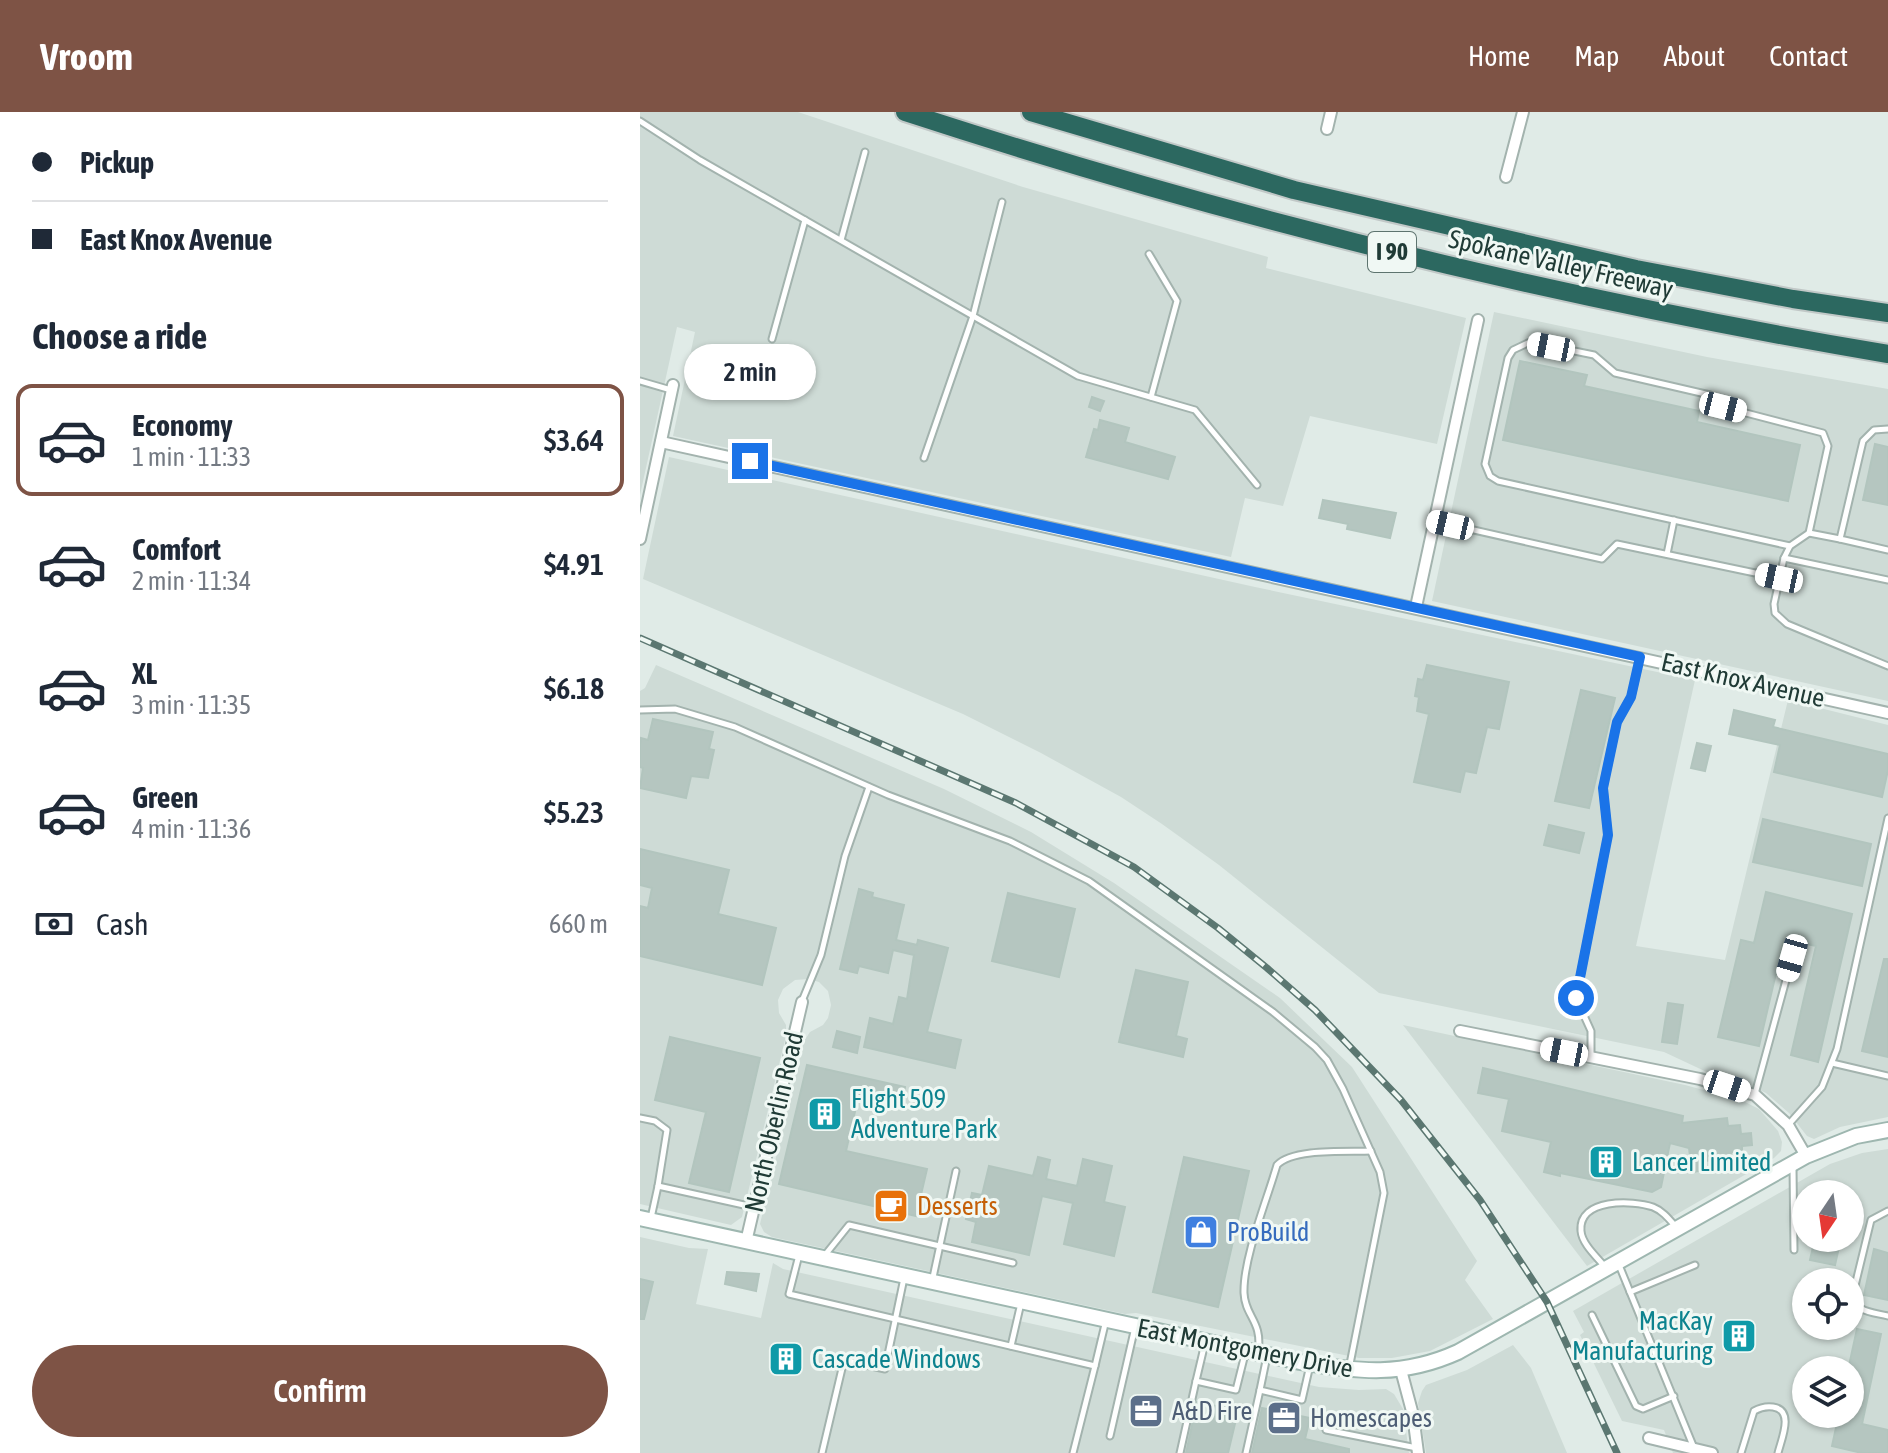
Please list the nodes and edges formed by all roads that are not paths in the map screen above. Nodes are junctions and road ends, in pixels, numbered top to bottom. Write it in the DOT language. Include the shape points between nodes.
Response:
graph roads {
  1 [pos="905,112"];
  2 [pos="1031,112"];
  3 [pos="1331,112"];
  4 [pos="1523,112"];
  5 [pos="640,121"];
  6 [pos="1327,129"];
  7 [pos="865,152"];
  8 [pos="1506,177"];
  9 [pos="1002,202"];
  10 [pos="805,220"];
  11 [pos="841,240"];
  12 [pos="1149,254"];
  13 [pos="1888,313"];
  14 [pos="973,316"];
  15 [pos="1478,320"];
  16 [pos="772,339"];
  17 [pos="1888,354"];
  18 [pos="640,381"];
  19 [pos="673,388"];
  20 [pos="1151,397"];
  21 [pos="1888,429"];
  22 [pos="661,442"];
  23 [pos="924,458"];
  24 [pos="1257,485"];
  25 [pos="1674,520"];
  26 [pos="1433,521"];
  27 [pos="1809,533"];
  28 [pos="640,537"];
  29 [pos="1840,539"];
  30 [pos="1790,546"];
  31 [pos="1888,550"];
  32 [pos="1667,554"];
  33 [pos="1784,558"];
  34 [pos="1779,578"];
  35 [pos="1888,580"];
  36 [pos="1416,607"];
  37 [pos="1640,657"];
  38 [pos="1888,666"];
  39 [pos="640,710"];
  40 [pos="1888,713"];
  41 [pos="869,787"];
  42 [pos="1888,818"];
  43 [pos="1792,958"];
  44 [pos="802,1002"];
  45 [pos="1460,1031"];
  46 [pos="1591,1057"];
  47 [pos="1832,1063"];
  48 [pos="1888,1076"];
  49 [pos="1755,1095"];
  50 [pos="640,1118"];
  51 [pos="1788,1125"];
  52 [pos="1888,1130"];
  53 [pos="1371,1151"];
  54 [pos="1799,1160"];
  55 [pos="956,1171"];
  56 [pos="1798,1180"];
  57 [pos="658,1186"];
  58 [pos="754,1207"];
  59 [pos="1888,1211"];
  60 [pos="645,1220"];
  61 [pos="1677,1228"];
  62 [pos="746,1242"];
  63 [pos="940,1246"];
  64 [pos="799,1254"];
  65 [pos="822,1259"];
  66 [pos="1013,1263"];
  67 [pos="1612,1265"];
  68 [pos="1695,1265"];
  69 [pos="904,1277"];
  70 [pos="932,1283"];
  71 [pos="1630,1292"];
  72 [pos="1021,1302"];
  73 [pos="1592,1315"];
  74 [pos="1888,1316"];
  75 [pos="896,1319"];
  76 [pos="1106,1320"];
  77 [pos="1135,1326"];
  78 [pos="1205,1342"];
  79 [pos="1011,1346"];
  80 [pos="1257,1353"];
  81 [pos="1310,1364"];
  82 [pos="1095,1366"];
  83 [pos="1349,1370"];
  84 [pos="1401,1370"];
  85 [pos="1196,1381"];
  86 [pos="1260,1390"];
  87 [pos="1674,1396"];
  88 [pos="1326,1430"];
  89 [pos="1110,1436"];
  90 [pos="1649,1438"];
  91 [pos="1695,1449"];
  92 [pos="1418,1451"];
  93 [pos="822,1453"];
  94 [pos="1073,1453"];
  95 [pos="1180,1453"];
  96 [pos="1246,1453"];
  97 [pos="1712,1453"];
  98 [pos="1741,1453"];
  99 [pos="1778,1453"];
  1 -- 17 [label="highway, Spokane Valley Freeway / I 90" via="1218,207 1483,275"];
  2 -- 13 [label="highway, Spokane Valley Freeway / I 90" via="1294,190 1636,269"];
  3 -- 6 [label="street"];
  4 -- 8 [label="street"];
  5 -- 10 [label="lane"];
  7 -- 11 [label="lane"];
  9 -- 14 [label="lane"];
  10 -- 11 [label="lane"];
  10 -- 16 [label="lane"];
  11 -- 14 [label="lane"];
  12 -- 20 [label="lane" via="1177,301"];
  14 -- 20 [label="lane" via="1078,376"];
  14 -- 23 [label="lane"];
  15 -- 26 [label="street"];
  18 -- 19 [label="lane"];
  19 -- 22 [label="street"];
  20 -- 24 [label="lane" via="1195,410"];
  21 -- 29 [label="lane" via="1874,430 1863,441"];
  22 -- 28 [label="street"];
  22 -- 36 [label="street, East Knox Avenue"];
  25 -- 27 [label="lane" via="1490,476 1485,464 1513,350 1530,342 1594,355 1615,373 1710,395 1723,407 1823,433 1828,446"];
  25 -- 30 [label="lane"];
  25 -- 32 [label="lane"];
  26 -- 32 [label="lane" via="1602,559 1617,544"];
  26 -- 36 [label="street"];
  27 -- 29 [label="lane"];
  27 -- 30 [label="lane"];
  29 -- 31 [label="lane"];
  30 -- 33 [label="lane"];
  32 -- 34 [label="lane"];
  33 -- 34 [label="lane"];
  33 -- 35 [label="lane"];
  34 -- 38 [label="lane" via="1774,604 1779,619"];
  36 -- 37 [label="street, East Knox Avenue"];
  37 -- 40 [label="street, East Knox Avenue"];
  37 -- 46 [label="lane" via="1631,697 1617,722 1603,788 1608,835 1576,998 1591,1031"];
  39 -- 41 [label="lane" via="662,707 707,716"];
  41 -- 44 [label="lane" via="845,856 821,955"];
  41 -- 53 [label="lane" via="1010,841 1089,881 1273,1012 1327,1060"];
  42 -- 47 [label="lane"];
  43 -- 49 [label="lane"];
  44 -- 58 [label="street, North Oberlin Road"];
  45 -- 46 [label="street"];
  46 -- 49 [label="street"];
  47 -- 48 [label="lane"];
  47 -- 51 [label="lane" via="1822,1087"];
  49 -- 51 [label="street"];
  50 -- 57 [label="lane" via="667,1130"];
  51 -- 54 [label="street"];
  52 -- 54 [label="main road, East Montgomery Drive" via="1856,1136"];
  53 -- 80 [label="lane" via="1306,1154 1277,1165 1245,1282 1245,1298 1260,1331"];
  53 -- 83 [label="lane" via="1380,1172 1383,1204"];
  54 -- 56 [label="lane"];
  54 -- 61 [label="main road, East Montgomery Drive"];
  55 -- 63 [label="lane"];
  57 -- 58 [label="lane"];
  57 -- 60 [label="lane"];
  58 -- 62 [label="street, North Oberlin Road"];
  59 -- 74 [label="lane" via="1871,1220 1853,1294 1859,1309"];
  60 -- 62 [label="main road, East Montgomery Drive"];
  61 -- 67 [label="main road, East Montgomery Drive"];
  61 -- 67 [label="lane" via="1661,1211 1641,1204 1613,1202 1590,1212 1583,1220 1582,1236"];
  62 -- 64 [label="main road, East Montgomery Drive"];
  63 -- 65 [label="lane" via="849,1225"];
  63 -- 66 [label="lane"];
  63 -- 70 [label="lane"];
  64 -- 65 [label="main road, East Montgomery Drive"];
  64 -- 75 [label="lane" via="789,1294"];
  65 -- 69 [label="main road, East Montgomery Drive"];
  67 -- 71 [label="lane"];
  67 -- 84 [label="main road, East Montgomery Drive" via="1458,1352"];
  68 -- 71 [label="lane"];
  69 -- 70 [label="main road, East Montgomery Drive"];
  69 -- 75 [label="lane"];
  70 -- 72 [label="main road, East Montgomery Drive"];
  71 -- 87 [label="lane"];
  72 -- 76 [label="main road, East Montgomery Drive"];
  72 -- 79 [label="lane"];
  73 -- 87 [label="lane" via="1636,1406 1643,1409"];
  75 -- 79 [label="lane"];
  75 -- 93 [label="lane" via="885,1369 844,1360"];
  76 -- 77 [label="main road, East Montgomery Drive"];
  76 -- 82 [label="lane"];
  77 -- 78 [label="main road, East Montgomery Drive"];
  77 -- 89 [label="lane"];
  78 -- 80 [label="main road, East Montgomery Drive"];
  78 -- 85 [label="lane"];
  79 -- 82 [label="lane"];
  80 -- 81 [label="main road, East Montgomery Drive"];
  80 -- 85 [label="lane" via="1236,1390"];
  80 -- 86 [label="lane"];
  81 -- 83 [label="main road, East Montgomery Drive"];
  81 -- 86 [label="lane" via="1302,1400"];
  82 -- 94 [label="lane"];
  83 -- 84 [label="main road, East Montgomery Drive"];
  84 -- 92 [label="street"];
  85 -- 95 [label="lane"];
  86 -- 96 [label="lane"];
  87 -- 91 [label="lane"];
  88 -- 92 [label="lane"];
  90 -- 91 [label="street"];
  91 -- 97 [label="street"];
  98 -- 99 [label="lane" via="1754,1411 1771,1407 1784,1413"];
}
